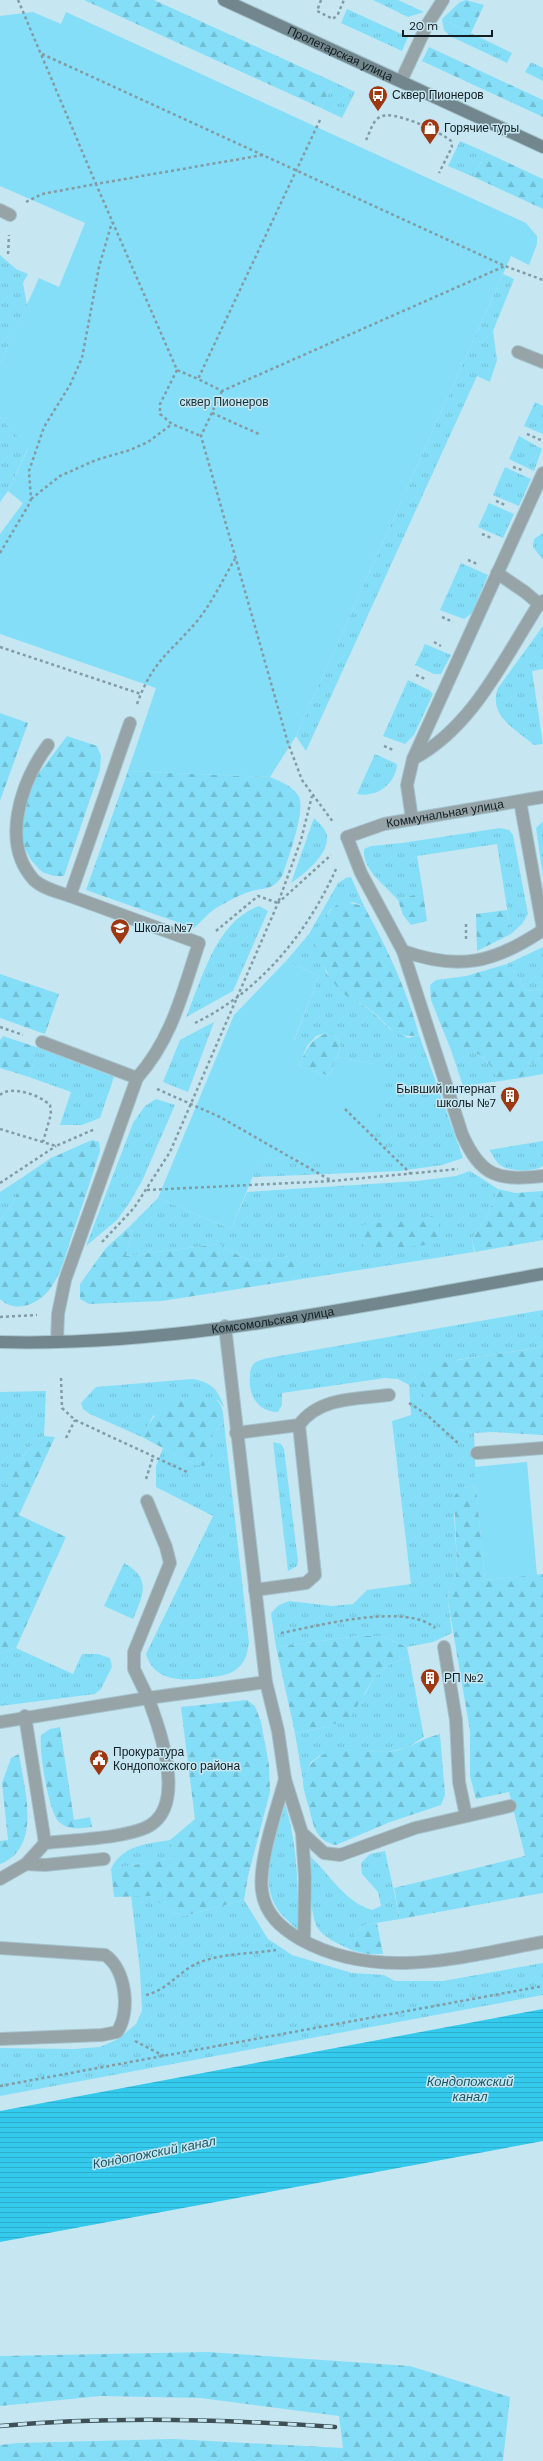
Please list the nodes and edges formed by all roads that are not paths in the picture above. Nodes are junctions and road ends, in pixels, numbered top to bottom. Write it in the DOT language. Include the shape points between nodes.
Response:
graph roads {
  1 [pos="443,0"];
  2 [pos="229,1"];
  3 [pos="401,81"];
  4 [pos="543,147"];
  5 [pos="518,352"];
  6 [pos="543,362"];
  7 [pos="543,473"];
  8 [pos="497,573"];
  9 [pos="541,603"];
  10 [pos="130,723"];
  11 [pos="48,745"];
  12 [pos="413,759"];
  13 [pos="543,797"];
  14 [pos="520,801"];
  15 [pos="412,819"];
  16 [pos="70,896"];
  17 [pos="543,929"];
  18 [pos="403,951"];
  19 [pos="42,1042"];
  20 [pos="137,1078"];
  21 [pos="543,1176"];
  22 [pos="543,1274"];
  23 [pos="224,1326"];
  24 [pos="0,1342"];
  25 [pos="57,1342"];
  26 [pos="389,1394"];
  27 [pos="299,1425"];
  28 [pos="236,1433"];
  29 [pos="543,1448"];
  30 [pos="477,1453"];
  31 [pos="147,1502"];
  32 [pos="255,1590"];
  33 [pos="444,1647"];
  34 [pos="266,1682"];
  35 [pos="148,1698"];
  36 [pos="25,1716"];
  37 [pos="0,1722"];
  38 [pos="285,1779"];
  39 [pos="510,1806"];
  40 [pos="466,1816"];
  41 [pos="302,1833"];
  42 [pos="45,1844"];
  43 [pos="104,1859"];
  44 [pos="26,1864"];
  45 [pos="0,1879"];
  46 [pos="304,1941"];
  47 [pos="543,1942"];
  48 [pos="0,1948"];
  49 [pos="0,2039"];
  1 -- 3 [label="street" via="427,25"];
  2 -- 3 [label="street, Пролетарская улица"];
  3 -- 4 [label="street, Пролетарская улица"];
  5 -- 6 [label="street"];
  7 -- 8 [label="street"];
  8 -- 9 [label="street"];
  8 -- 12 [label="street"];
  9 -- 12 [label="street" via="466,717 440,742"];
  10 -- 16 [label="street"];
  11 -- 16 [label="street" via="34,764 18,794 10,824 12,840 16,858 32,879 42,886"];
  12 -- 15 [label="street" via="406,785"];
  13 -- 14 [label="street, Коммунальная улица"];
  14 -- 15 [label="street, Коммунальная улица"];
  14 -- 17 [label="street"];
  15 -- 18 [label="street, Коммунальная улица" via="377,826 347,836 354,858"];
  16 -- 20 [label="street" via="199,943 166,1037"];
  17 -- 18 [label="street" via="525,942 497,954 464,962 430,960"];
  18 -- 21 [label="street" via="462,1134 475,1162 499,1175 526,1178"];
  19 -- 20 [label="street"];
  20 -- 25 [label="street" via="60,1300"];
  22 -- 23 [label="street, Комсомольская улица"];
  23 -- 25 [label="street, Комсомольская улица" via="146,1336"];
  23 -- 28 [label="street"];
  24 -- 25 [label="street, Комсомольская улица"];
  26 -- 27 [label="street" via="322,1406 311,1411"];
  27 -- 28 [label="street"];
  27 -- 32 [label="street" via="316,1575 306,1583"];
  28 -- 32 [label="street"];
  29 -- 30 [label="street"];
  31 -- 35 [label="street" via="170,1563 134,1652 134,1669"];
  32 -- 34 [label="street"];
  33 -- 40 [label="street" via="457,1728 459,1782"];
  34 -- 35 [label="street"];
  34 -- 38 [label="street" via="278,1731"];
  35 -- 36 [label="street"];
  35 -- 42 [label="street" via="161,1737 168,1774 168,1804 161,1815 153,1824 133,1832"];
  36 -- 37 [label="street"];
  36 -- 42 [label="street"];
  38 -- 41 [label="street"];
  38 -- 46 [label="street" via="263,1864 262,1892 271,1916 290,1933"];
  39 -- 40 [label="street"];
  40 -- 41 [label="street" via="395,1834 340,1855 324,1853"];
  41 -- 46 [label="street" via="305,1877"];
  42 -- 44 [label="street"];
  43 -- 44 [label="street" via="46,1865"];
  44 -- 45 [label="street"];
  46 -- 47 [label="street" via="345,1957 408,1964 458,1958"];
  48 -- 49 [label="street" via="105,1954 112,1959 118,1969 124,2000 123,2023 117,2032 85,2037"];
}
